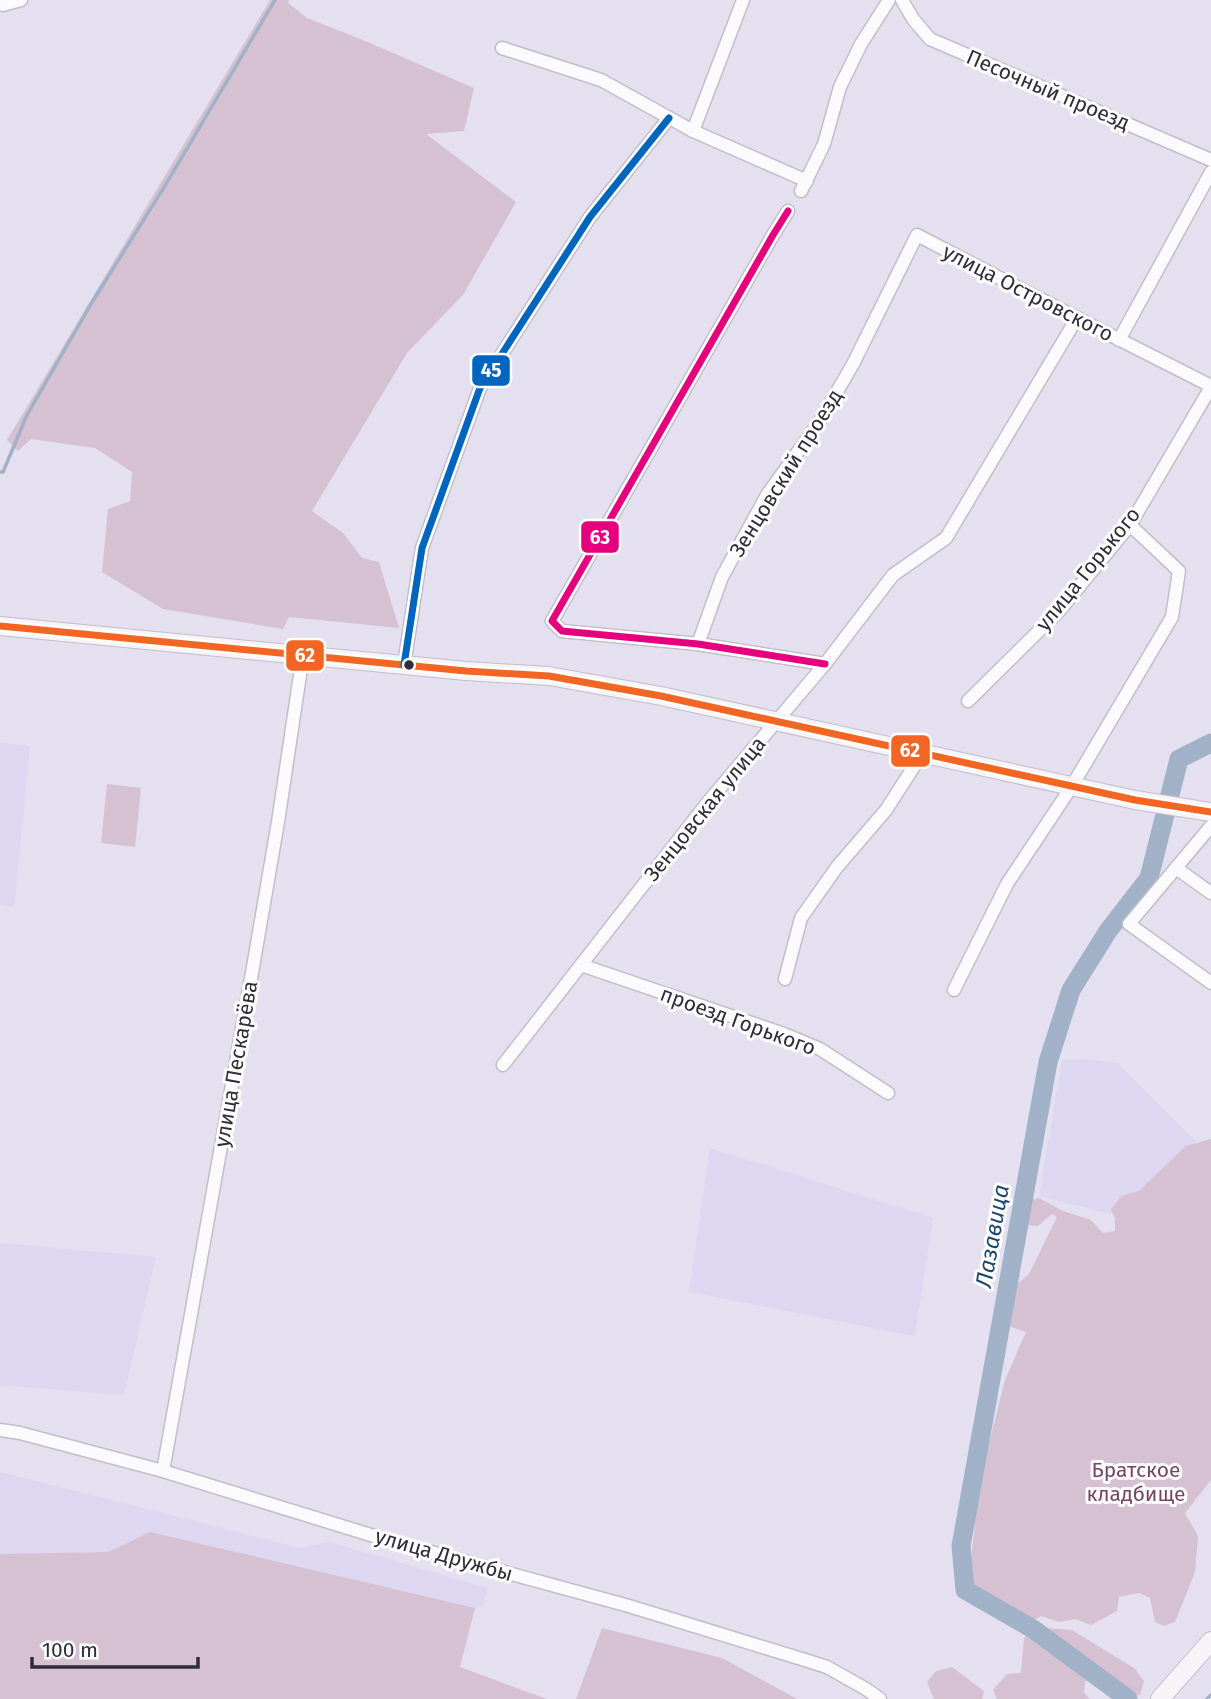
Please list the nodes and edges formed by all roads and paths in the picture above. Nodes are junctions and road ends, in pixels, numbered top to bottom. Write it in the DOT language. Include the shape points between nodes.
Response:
graph roads {
  1 [pos="21,0"];
  2 [pos="743,0"];
  3 [pos="889,0"];
  4 [pos="902,0"];
  5 [pos="0,4"];
  6 [pos="502,48"];
  7 [pos="669,118"];
  8 [pos="693,131"];
  9 [pos="1211,160"];
  10 [pos="1211,172"];
  11 [pos="788,211"];
  12 [pos="882,306"];
  13 [pos="1077,318"];
  14 [pos="1119,340"];
  15 [pos="1211,386"];
  16 [pos="1130,525"];
  17 [pos="0,626"];
  18 [pos="698,644"];
  19 [pos="303,655"];
  20 [pos="825,664"];
  21 [pos="404,665"];
  22 [pos="968,701"];
  23 [pos="778,721"];
  24 [pos="922,754"];
  25 [pos="1072,786"];
  26 [pos="1208,816"];
  27 [pos="1176,868"];
  28 [pos="1211,893"];
  29 [pos="581,965"];
  30 [pos="785,979"];
  31 [pos="1211,983"];
  32 [pos="954,990"];
  33 [pos="503,1065"];
  34 [pos="888,1093"];
  35 [pos="0,1430"];
  36 [pos="163,1471"];
  37 [pos="1211,1641"];
  38 [pos="880,1699"];
  39 [pos="1160,1699"];
  1 -- 5 [label="street"];
  2 -- 8 [label="street"];
  3 -- 8 [label="street" via="840,86 824,144 804,186"];
  4 -- 9 [label="street, Песочный проезд" via="930,39"];
  6 -- 7 [label="street" via="601,80"];
  7 -- 8 [label="street"];
  7 -- 21 [label="street" via="590,217 480,388 422,548"];
  10 -- 14 [label="street"];
  11 -- 18 [label="street" via="552,621 562,631"];
  12 -- 13 [label="street, улица Островского" via="917,235"];
  12 -- 18 [label="street, Зенцовский проезд" via="820,421 767,495 722,577"];
  13 -- 14 [label="street, улица Островского"];
  13 -- 20 [label="street, Зенцовская улица" via="946,538 893,575"];
  14 -- 15 [label="street, улица Островского"];
  15 -- 16 [label="street, улица Горького"];
  16 -- 22 [label="street, улица Горького" via="1059,611"];
  16 -- 25 [label="street" via="1179,570 1172,617"];
  17 -- 19 [label="main road"];
  18 -- 20 [label="street"];
  19 -- 21 [label="main road"];
  19 -- 36 [label="street, улица Пескарёва" via="249,992"];
  20 -- 23 [label="street, Зенцовская улица"];
  21 -- 23 [label="main road" via="549,676"];
  23 -- 24 [label="main road"];
  23 -- 29 [label="street, Зенцовская улица" via="708,802"];
  24 -- 25 [label="main road"];
  24 -- 30 [label="street" via="886,810 801,918"];
  25 -- 26 [label="main road"];
  25 -- 32 [label="street" via="1007,884"];
  26 -- 27 [label="street"];
  27 -- 28 [label="street"];
  27 -- 31 [label="street" via="1129,924"];
  29 -- 33 [label="street, Зенцовская улица"];
  29 -- 34 [label="street, проезд Горького" via="820,1049"];
  35 -- 36 [label="street, улица Дружбы"];
  36 -- 38 [label="street, улица Дружбы" via="805,1660 827,1667"];
  37 -- 39 [label="main road"];
}
